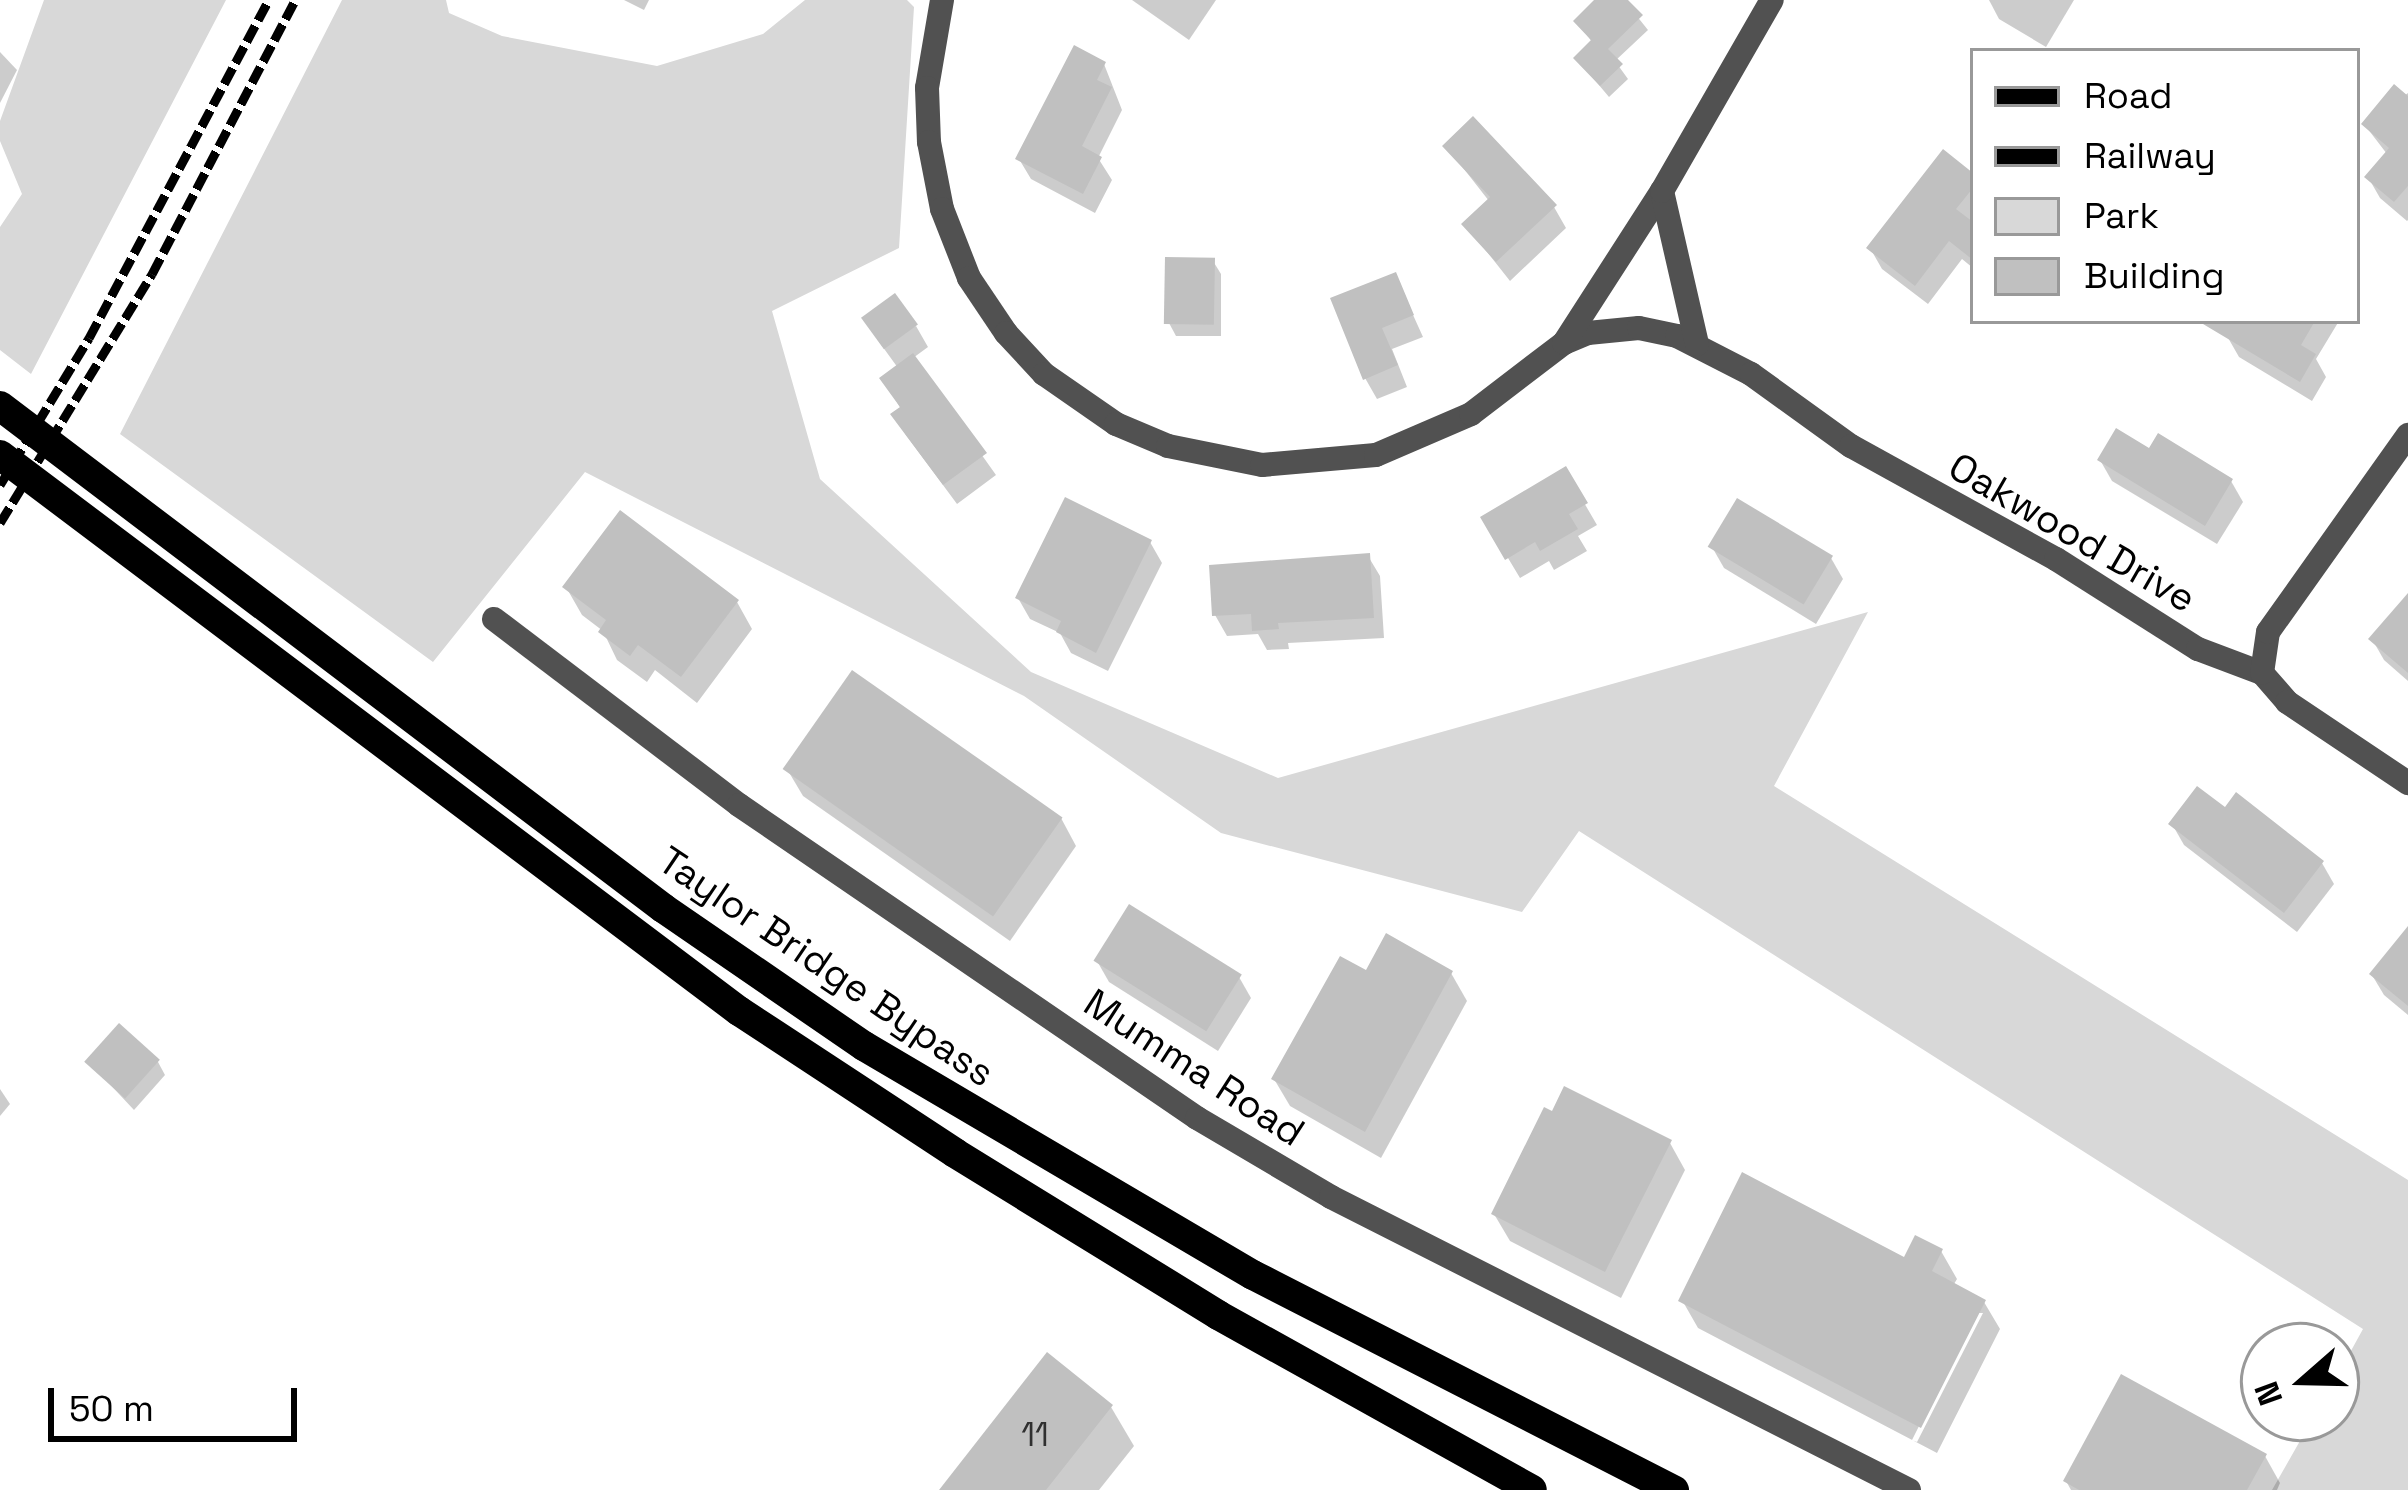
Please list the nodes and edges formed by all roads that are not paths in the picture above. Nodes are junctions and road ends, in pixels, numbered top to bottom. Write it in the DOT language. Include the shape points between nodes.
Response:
graph roads {
  1 [pos="942,0"];
  2 [pos="1772,0"];
  3 [pos="1662,191"];
  4 [pos="1564,343"];
  5 [pos="1697,344"];
  6 [pos="0,406"];
  7 [pos="2408,436"];
  8 [pos="0,455"];
  9 [pos="494,619"];
  10 [pos="2262,674"];
  11 [pos="2408,782"];
  12 [pos="1532,1490"];
  13 [pos="1674,1490"];
  14 [pos="1909,1490"];
  1 -- 4 [label="street" via="931,43 929,142 942,209 969,278 1044,374 1116,424 1168,446 1262,465 1376,454 1471,414"];
  2 -- 3 [label="street"];
  3 -- 4 [label="street"];
  3 -- 5 [label="street"];
  4 -- 5 [label="street, Oakwood Drive" via="1640,328"];
  5 -- 10 [label="street, Oakwood Drive" via="1851,446 2056,559 2198,650"];
  6 -- 13 [label="main road, Taylor Bridge Bypass" via="663,908 864,1046 1252,1275"];
  7 -- 10 [label="street" via="2268,632"];
  8 -- 12 [label="main road, Taylor Bridge Bypass" via="740,1011 1218,1316"];
  9 -- 14 [label="street, Mumma Road" via="740,805 1168,1100 1331,1197"];
  10 -- 11 [label="street, Oakwood Drive" via="2287,702"];
}
